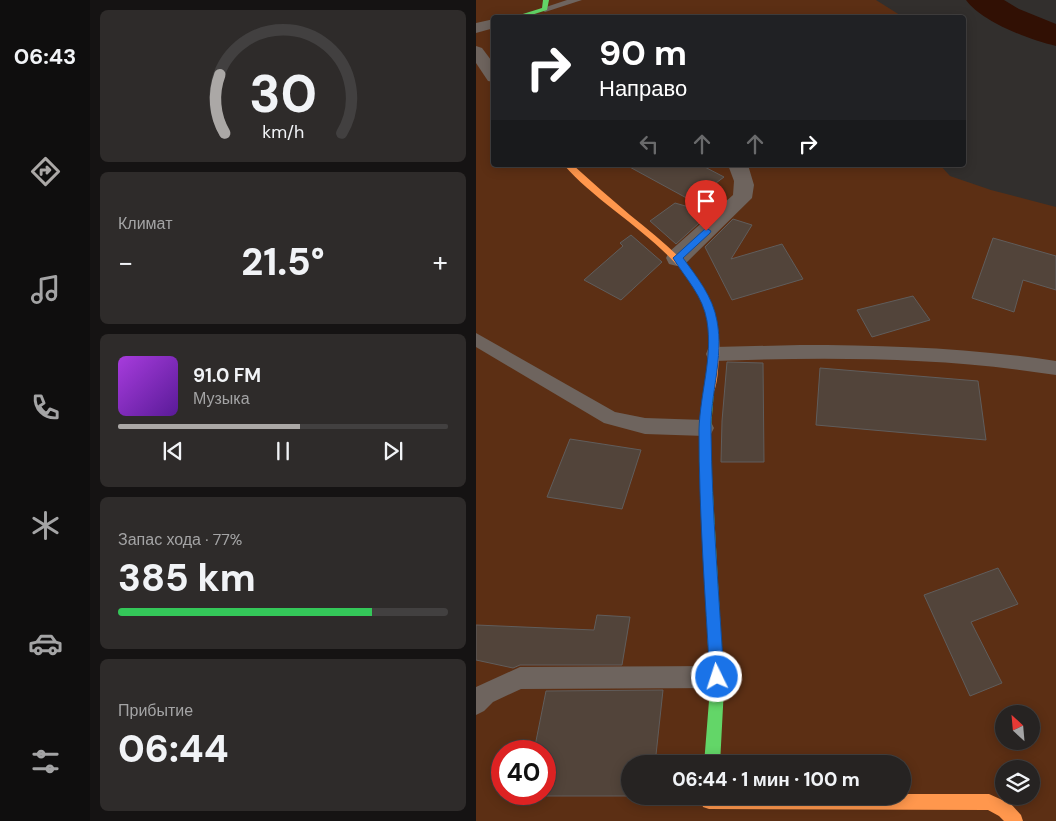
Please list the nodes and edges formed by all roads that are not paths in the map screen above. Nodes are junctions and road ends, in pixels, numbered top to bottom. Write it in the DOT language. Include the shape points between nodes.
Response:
graph roads {
  1 [pos="577,0"];
  2 [pos="545,4"];
  3 [pos="520,15"];
  4 [pos="491,24"];
  5 [pos="476,28"];
  6 [pos="476,51"];
  7 [pos="491,73"];
  8 [pos="570,167"];
  9 [pos="739,167"];
  10 [pos="677,258"];
  11 [pos="476,339"];
  12 [pos="714,354"];
  13 [pos="1056,368"];
  14 [pos="705,428"];
  15 [pos="717,677"];
  16 [pos="476,703"];
  17 [pos="712,755"];
  18 [pos="911,800"];
  19 [pos="1015,821"];
  1 -- 2 [label="lane"];
  2 -- 3 [label="street"];
  4 -- 5 [label="street"];
  6 -- 7 [label="street"];
  8 -- 10 [label="street"];
  9 -- 10 [label="street" via="744,178 742,198"];
  10 -- 12 [label="street" via="707,304 712,320"];
  11 -- 14 [label="lane" via="622,423"];
  12 -- 13 [label="lane" via="813,351 953,355"];
  12 -- 14 [label="street"];
  14 -- 15 [label="street" via="706,503"];
  15 -- 16 [label="lane" via="520,678 485,694"];
  15 -- 17 [label="street"];
  18 -- 19 [label="street" via="989,802 1005,810"];
}
